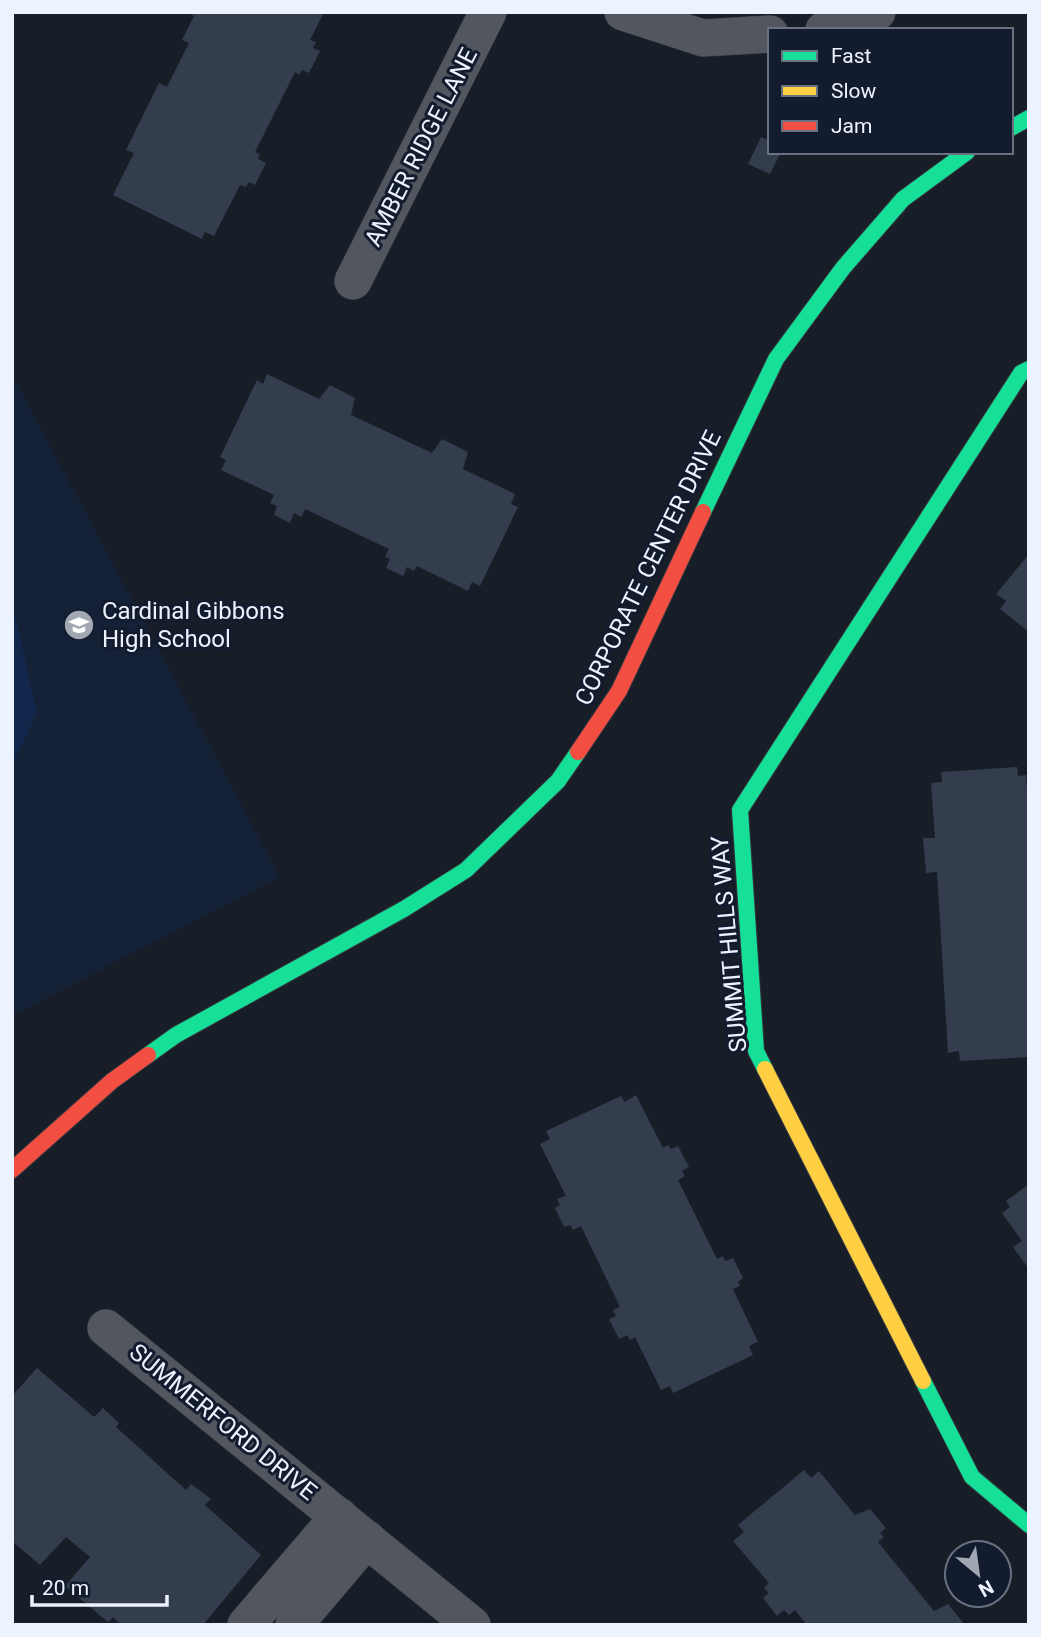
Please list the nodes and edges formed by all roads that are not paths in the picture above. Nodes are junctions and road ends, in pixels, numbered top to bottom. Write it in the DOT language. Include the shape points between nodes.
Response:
graph roads {
  1 [pos="488,12"];
  2 [pos="623,12"];
  3 [pos="877,12"];
  4 [pos="844,28"];
  5 [pos="768,34"];
  6 [pos="1029,118"];
  7 [pos="1013,127"];
  8 [pos="964,154"];
  9 [pos="353,281"];
  10 [pos="1029,369"];
  11 [pos="12,1170"];
  12 [pos="106,1328"];
  13 [pos="339,1516"];
  14 [pos="1029,1525"];
  15 [pos="367,1539"];
  16 [pos="246,1625"];
  17 [pos="293,1625"];
  18 [pos="472,1625"];
  1 -- 9 [label="street, AMBER RIDGE LANE"];
  2 -- 5 [label="street" via="703,38"];
  3 -- 4 [label="street"];
  6 -- 7 [label="street"];
  8 -- 11 [label="street, CORPORATE CENTER DRIVE" via="903,200 843,268 776,359 619,691 558,781 466,870 176,1035 112,1081"];
  10 -- 14 [label="street, SUMMIT HILLS WAY" via="1021,373 740,810 757,1051 972,1477"];
  12 -- 13 [label="street, SUMMERFORD DRIVE"];
  13 -- 15 [label="street, SUMMERFORD DRIVE"];
  13 -- 16 [label="street, SUMMERFORD DRIVE"];
  15 -- 17 [label="street"];
  15 -- 18 [label="street, SUMMERFORD DRIVE"];
}
